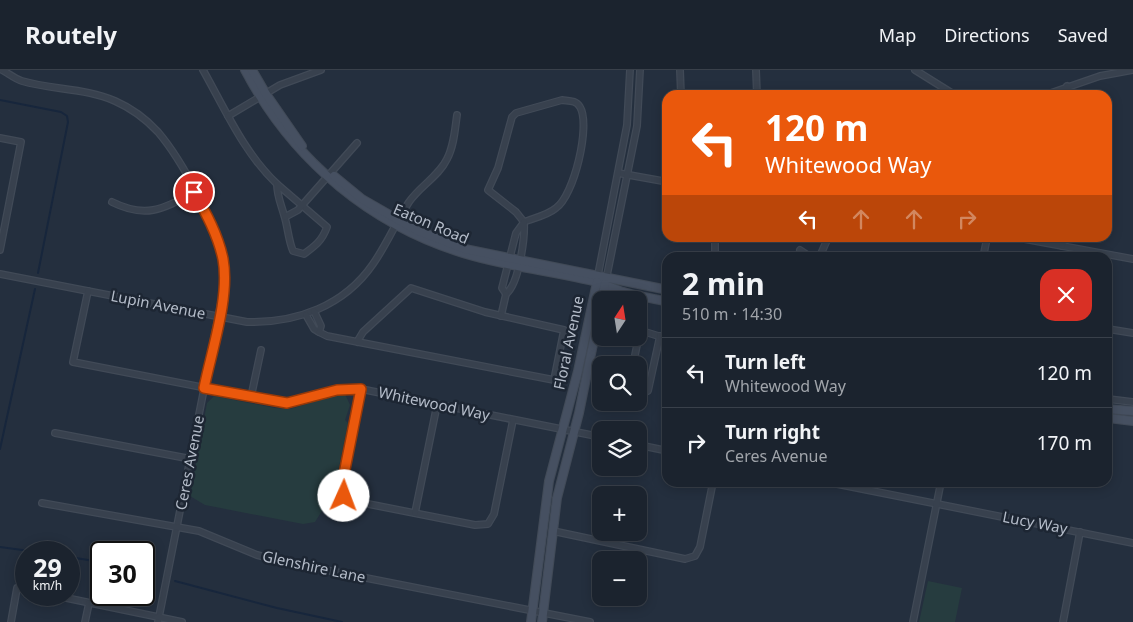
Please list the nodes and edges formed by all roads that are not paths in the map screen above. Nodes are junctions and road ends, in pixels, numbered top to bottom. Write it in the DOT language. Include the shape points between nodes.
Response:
graph roads {
  1 [pos="2,70"];
  2 [pos="203,70"];
  3 [pos="245,70"];
  4 [pos="252,70"];
  5 [pos="321,70"];
  6 [pos="630,70"];
  7 [pos="640,70"];
  8 [pos="680,70"];
  9 [pos="756,70"];
  10 [pos="915,70"];
  11 [pos="1133,70"];
  12 [pos="1068,86"];
  13 [pos="943,88"];
  14 [pos="681,90"];
  15 [pos="757,90"];
  16 [pos="946,90"];
  17 [pos="1058,90"];
  18 [pos="1069,90"];
  19 [pos="263,96"];
  20 [pos="457,115"];
  21 [pos="228,116"];
  22 [pos="0,138"];
  23 [pos="357,143"];
  24 [pos="618,173"];
  25 [pos="329,175"];
  26 [pos="628,175"];
  27 [pos="662,181"];
  28 [pos="277,184"];
  29 [pos="194,192"];
  30 [pos="112,202"];
  31 [pos="302,205"];
  32 [pos="285,217"];
  33 [pos="524,222"];
  34 [pos="397,223"];
  35 [pos="1040,242"];
  36 [pos="1063,242"];
  37 [pos="1062,246"];
  38 [pos="0,250"];
  39 [pos="800,250"];
  40 [pos="803,252"];
  41 [pos="1095,252"];
  42 [pos="1112,255"];
  43 [pos="1133,259"];
  44 [pos="510,261"];
  45 [pos="519,263"];
  46 [pos="0,274"];
  47 [pos="597,278"];
  48 [pos="606,280"];
  49 [pos="662,289"];
  50 [pos="88,291"];
  51 [pos="604,291"];
  52 [pos="506,294"];
  53 [pos="662,301"];
  54 [pos="314,311"];
  55 [pos="306,315"];
  56 [pos="501,316"];
  57 [pos="219,317"];
  58 [pos="1112,330"];
  59 [pos="319,332"];
  60 [pos="648,332"];
  61 [pos="1133,333"];
  62 [pos="660,336"];
  63 [pos="357,342"];
  64 [pos="592,346"];
  65 [pos="261,350"];
  66 [pos="204,388"];
  67 [pos="361,389"];
  68 [pos="647,391"];
  69 [pos="252,397"];
  70 [pos="1112,399"];
  71 [pos="1133,402"];
  72 [pos="437,405"];
  73 [pos="1112,409"];
  74 [pos="1133,411"];
  75 [pos="1112,418"];
  76 [pos="513,420"];
  77 [pos="1133,421"];
  78 [pos="562,429"];
  79 [pos="574,431"];
  80 [pos="55,433"];
  81 [pos="592,435"];
  82 [pos="647,446"];
  83 [pos="662,449"];
  84 [pos="191,459"];
  85 [pos="712,487"];
  86 [pos="852,487"];
  87 [pos="940,487"];
  88 [pos="42,503"];
  89 [pos="937,504"];
  90 [pos="415,513"];
  91 [pos="177,527"];
  92 [pos="553,531"];
  93 [pos="1080,532"];
  94 [pos="1133,543"];
  95 [pos="15,598"];
  96 [pos="80,600"];
  97 [pos="89,602"];
  98 [pos="533,611"];
  99 [pos="544,613"];
  100 [pos="158,619"];
  101 [pos="10,622"];
  102 [pos="86,622"];
  103 [pos="182,622"];
  104 [pos="531,622"];
  105 [pos="542,622"];
  106 [pos="590,622"];
  107 [pos="913,622"];
  108 [pos="1063,622"];
  1 -- 29 [label="street, Ceres Avenue" via="22,81 101,95 132,110 158,133"];
  2 -- 21 [label="street"];
  3 -- 19 [label="street, Eaton Road"];
  4 -- 19 [label="street"];
  5 -- 19 [label="street" via="291,80"];
  6 -- 24 [label="street, Floral Avenue" via="629,109"];
  7 -- 26 [label="street, Floral Avenue" via="639,109"];
  8 -- 14 [label="street"];
  9 -- 15 [label="street"];
  10 -- 13 [label="street"];
  11 -- 12 [label="street"];
  12 -- 17 [label="street"];
  12 -- 18 [label="street"];
  13 -- 16 [label="street"];
  19 -- 21 [label="street"];
  19 -- 25 [label="street, Eaton Road" via="288,137"];
  20 -- 34 [label="street, Lupin Avenue" via="448,159 411,199"];
  21 -- 28 [label="street" via="255,161"];
  22 -- 38 [label="street" via="21,142"];
  23 -- 25 [label="street"];
  24 -- 26 [label="street"];
  24 -- 47 [label="street, Floral Avenue"];
  25 -- 31 [label="street"];
  25 -- 34 [label="street, Eaton Road" via="358,203"];
  26 -- 27 [label="street"];
  26 -- 48 [label="street, Floral Avenue"];
  28 -- 31 [label="street"];
  28 -- 32 [label="street" via="279,205"];
  29 -- 30 [label="street" via="152,211 131,210"];
  29 -- 57 [label="street, Ceres Avenue" via="216,234 223,260 224,288"];
  31 -- 32 [label="street"];
  31 -- 32 [label="street" via="326,227 323,238 304,254 293,251"];
  33 -- 33 [label="street" via="488,190 498,168 512,117 562,100 574,101 580,106 584,130 569,194 557,208"];
  33 -- 44 [label="street" via="516,233"];
  33 -- 45 [label="street" via="525,236"];
  34 -- 44 [label="street, Eaton Road" via="455,251"];
  34 -- 54 [label="street, Lupin Avenue" via="382,251 359,282 341,297"];
  35 -- 37 [label="street"];
  36 -- 37 [label="street"];
  37 -- 41 [label="street"];
  39 -- 40 [label="street"];
  42 -- 43 [label="street"];
  44 -- 45 [label="street, Eaton Road"];
  44 -- 52 [label="street" via="502,288"];
  45 -- 47 [label="street, Eaton Road"];
  45 -- 52 [label="street" via="511,290"];
  46 -- 50 [label="street, Lupin Avenue"];
  47 -- 48 [label="street, Eaton Road"];
  47 -- 78 [label="street, Floral Avenue"];
  48 -- 49 [label="street, Eaton Road"];
  48 -- 51 [label="street, Floral Avenue"];
  48 -- 53 [label="street, Eaton Road" via="621,291"];
  50 -- 57 [label="street, Lupin Avenue"];
  50 -- 66 [label="street, Whitewood Way" via="74,362"];
  52 -- 56 [label="street"];
  54 -- 55 [label="street, Lupin Avenue"];
  54 -- 59 [label="street" via="321,326"];
  55 -- 57 [label="street, Lupin Avenue" via="266,322"];
  55 -- 59 [label="street"];
  56 -- 63 [label="street" via="411,288 363,332"];
  56 -- 63 [label="street" via="564,330 554,380"];
  57 -- 66 [label="street, Ceres Avenue"];
  58 -- 61 [label="street"];
  59 -- 63 [label="street"];
  60 -- 62 [label="street"];
  62 -- 68 [label="street"];
  64 -- 79 [label="street, Floral Avenue"];
  65 -- 69 [label="street"];
  66 -- 69 [label="street, Whitewood Way"];
  66 -- 84 [label="street, Ceres Avenue"];
  67 -- 69 [label="street, Whitewood Way" via="337,390 287,403"];
  67 -- 72 [label="street, Whitewood Way"];
  67 -- 90 [label="street" via="342,484 344,496 353,501"];
  70 -- 71 [label="street"];
  72 -- 76 [label="street, Whitewood Way"];
  72 -- 90 [label="street"];
  73 -- 74 [label="street"];
  75 -- 77 [label="street"];
  76 -- 78 [label="street, Whitewood Way"];
  76 -- 90 [label="street" via="494,514 488,524"];
  78 -- 79 [label="street, Whitewood Way"];
  78 -- 98 [label="street, Floral Avenue" via="546,496"];
  79 -- 81 [label="street, Whitewood Way"];
  79 -- 92 [label="street, Floral Avenue" via="560,481"];
  80 -- 84 [label="street"];
  82 -- 83 [label="street"];
  84 -- 91 [label="street, Ceres Avenue"];
  85 -- 92 [label="street" via="700,547 690,558"];
  86 -- 89 [label="street"];
  87 -- 89 [label="street"];
  88 -- 91 [label="street, Glenshire Lane"];
  89 -- 93 [label="street, Lucy Way"];
  89 -- 107 [label="street"];
  91 -- 98 [label="street, Glenshire Lane" via="211,535 271,559"];
  91 -- 100 [label="street, Ceres Avenue"];
  92 -- 99 [label="street, Floral Avenue"];
  93 -- 94 [label="street, Lucy Way"];
  93 -- 108 [label="street"];
  95 -- 101 [label="street"];
  96 -- 97 [label="street"];
  97 -- 100 [label="street"];
  97 -- 102 [label="street"];
  98 -- 99 [label="street, Glenshire Lane"];
  98 -- 104 [label="street, Floral Avenue"];
  99 -- 105 [label="street, Floral Avenue"];
  99 -- 106 [label="street, Glenshire Lane"];
  100 -- 103 [label="street"];
}
